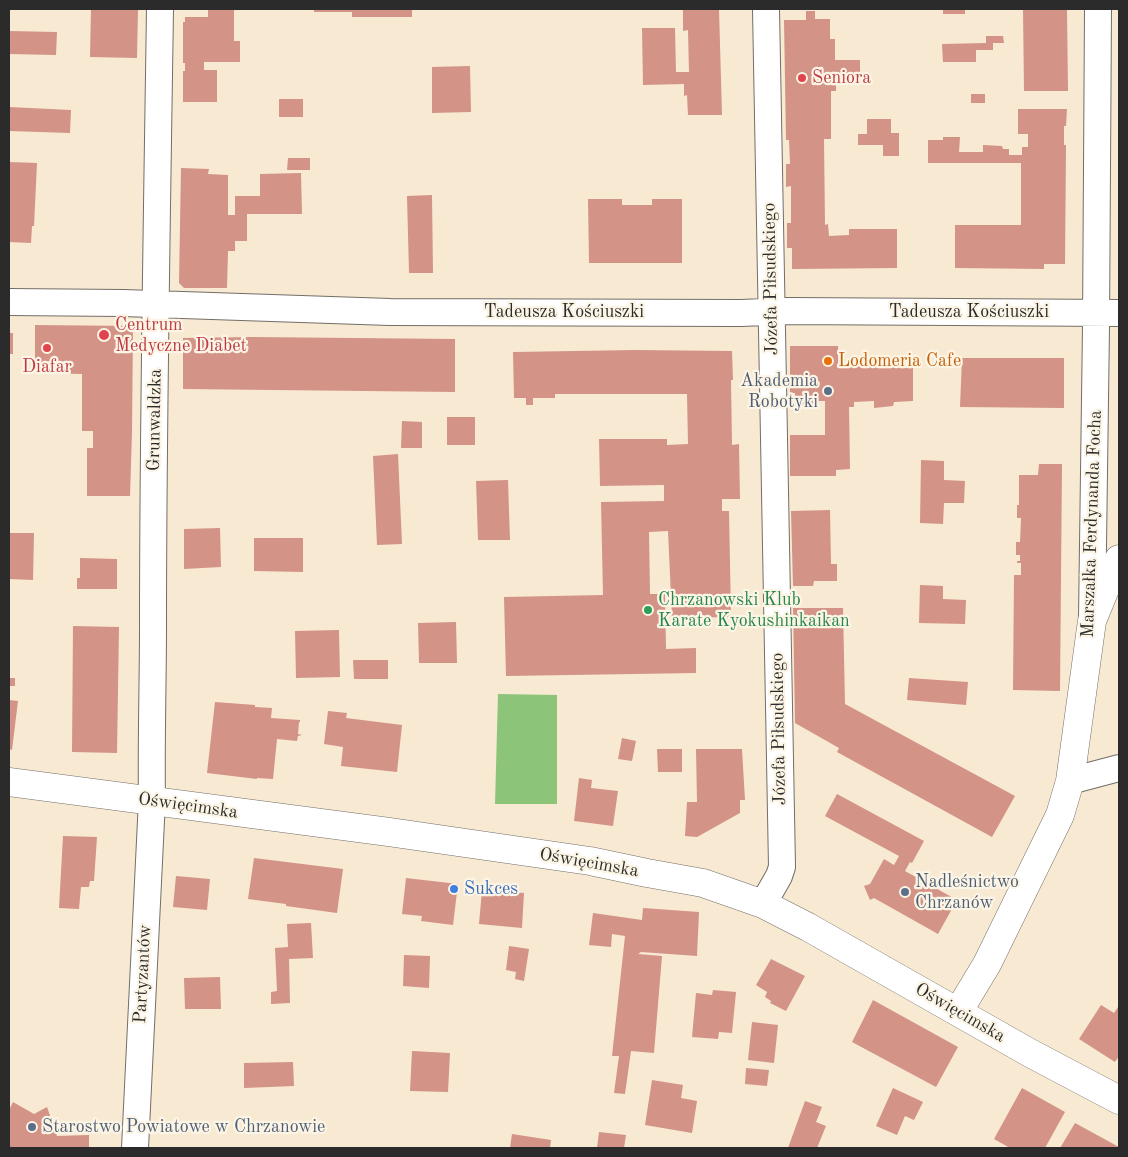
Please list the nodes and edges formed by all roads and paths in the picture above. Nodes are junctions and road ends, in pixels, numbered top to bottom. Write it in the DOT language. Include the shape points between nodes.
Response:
graph roads {
  1 [pos="160,9"];
  2 [pos="766,9"];
  3 [pos="1098,9"];
  4 [pos="9,302"];
  5 [pos="155,305"];
  6 [pos="772,312"];
  7 [pos="1108,312"];
  8 [pos="1119,560"];
  9 [pos="1092,621"];
  10 [pos="1119,768"];
  11 [pos="1070,780"];
  12 [pos="9,782"];
  13 [pos="152,800"];
  14 [pos="763,904"];
  15 [pos="958,1012"];
  16 [pos="1119,1100"];
  17 [pos="134,1148"];
  1 -- 5 [label="street, Grunwaldzka"];
  2 -- 6 [label="street, Józefa Piłsudskiego"];
  3 -- 7 [label="street, Marszałka Ferdynanda Focha"];
  4 -- 5 [label="street, Tadeusza Kościuszki"];
  5 -- 6 [label="street, Tadeusza Kościuszki" via="400,312"];
  5 -- 13 [label="street, Grunwaldzka"];
  6 -- 7 [label="street, Tadeusza Kościuszki"];
  6 -- 14 [label="street, Józefa Piłsudskiego" via="782,867"];
  7 -- 9 [label="street, Marszałka Ferdynanda Focha"];
  8 -- 9 [label="street"];
  9 -- 11 [label="street, Marszałka Ferdynanda Focha"];
  10 -- 11 [label="street"];
  11 -- 15 [label="street, Marszałka Ferdynanda Focha" via="1060,815 987,964"];
  12 -- 13 [label="street, Oświęcimska"];
  13 -- 14 [label="street, Oświęcimska" via="590,861 703,883"];
  13 -- 17 [label="street, Partyzantów"];
  14 -- 15 [label="street, Oświęcimska" via="808,926"];
  15 -- 16 [label="street, Oświęcimska"];
}
